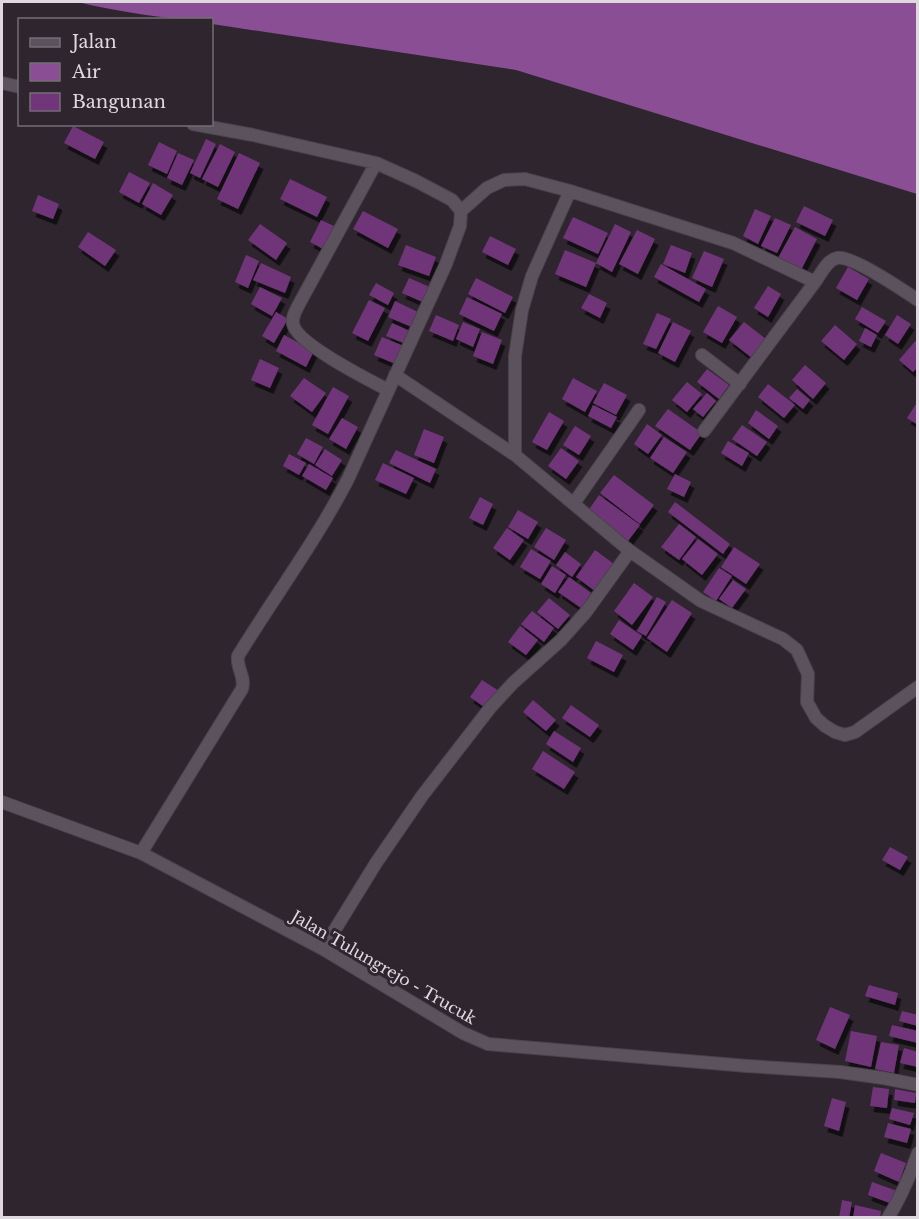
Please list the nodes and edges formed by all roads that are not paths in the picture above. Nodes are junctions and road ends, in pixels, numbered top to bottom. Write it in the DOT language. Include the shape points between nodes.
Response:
graph roads {
  1 [pos="2,83"];
  2 [pos="18,87"];
  3 [pos="204,126"];
  4 [pos="376,163"];
  5 [pos="570,191"];
  6 [pos="461,211"];
  7 [pos="815,282"];
  8 [pos="918,300"];
  9 [pos="702,355"];
  10 [pos="395,375"];
  11 [pos="740,384"];
  12 [pos="388,390"];
  13 [pos="639,410"];
  14 [pos="704,431"];
  15 [pos="515,455"];
  16 [pos="573,503"];
  17 [pos="630,551"];
  18 [pos="918,687"];
  19 [pos="2,802"];
  20 [pos="141,853"];
  21 [pos="323,949"];
  22 [pos="918,1085"];
  23 [pos="918,1153"];
  24 [pos="888,1218"];
  1 -- 2 [label="street"];
  3 -- 4 [label="street"];
  4 -- 6 [label="street" via="452,200"];
  4 -- 12 [label="street" via="298,306 293,323 295,330 316,348"];
  5 -- 6 [label="street" via="525,179 504,180 487,188"];
  5 -- 7 [label="street" via="733,243"];
  5 -- 15 [label="street" via="532,276 522,310 515,356"];
  6 -- 10 [label="street" via="460,226 446,264"];
  7 -- 8 [label="street" via="828,264 845,258"];
  7 -- 11 [label="street"];
  9 -- 11 [label="street"];
  10 -- 12 [label="street"];
  10 -- 15 [label="street"];
  11 -- 14 [label="street"];
  12 -- 20 [label="street" via="332,510 238,656 244,679 242,689"];
  13 -- 16 [label="street"];
  15 -- 16 [label="street"];
  16 -- 17 [label="street"];
  17 -- 18 [label="street" via="701,601 783,639 797,650 808,674 807,702 816,718 835,732 855,732"];
  17 -- 21 [label="street" via="561,640 513,683 443,768 388,845"];
  19 -- 20 [label="street, Jalan Tulungrejo - Trucuk"];
  20 -- 21 [label="street, Jalan Tulungrejo - Trucuk"];
  21 -- 22 [label="street, Jalan Tulungrejo - Trucuk" via="488,1044 840,1072"];
  23 -- 24 [label="street"];
}
